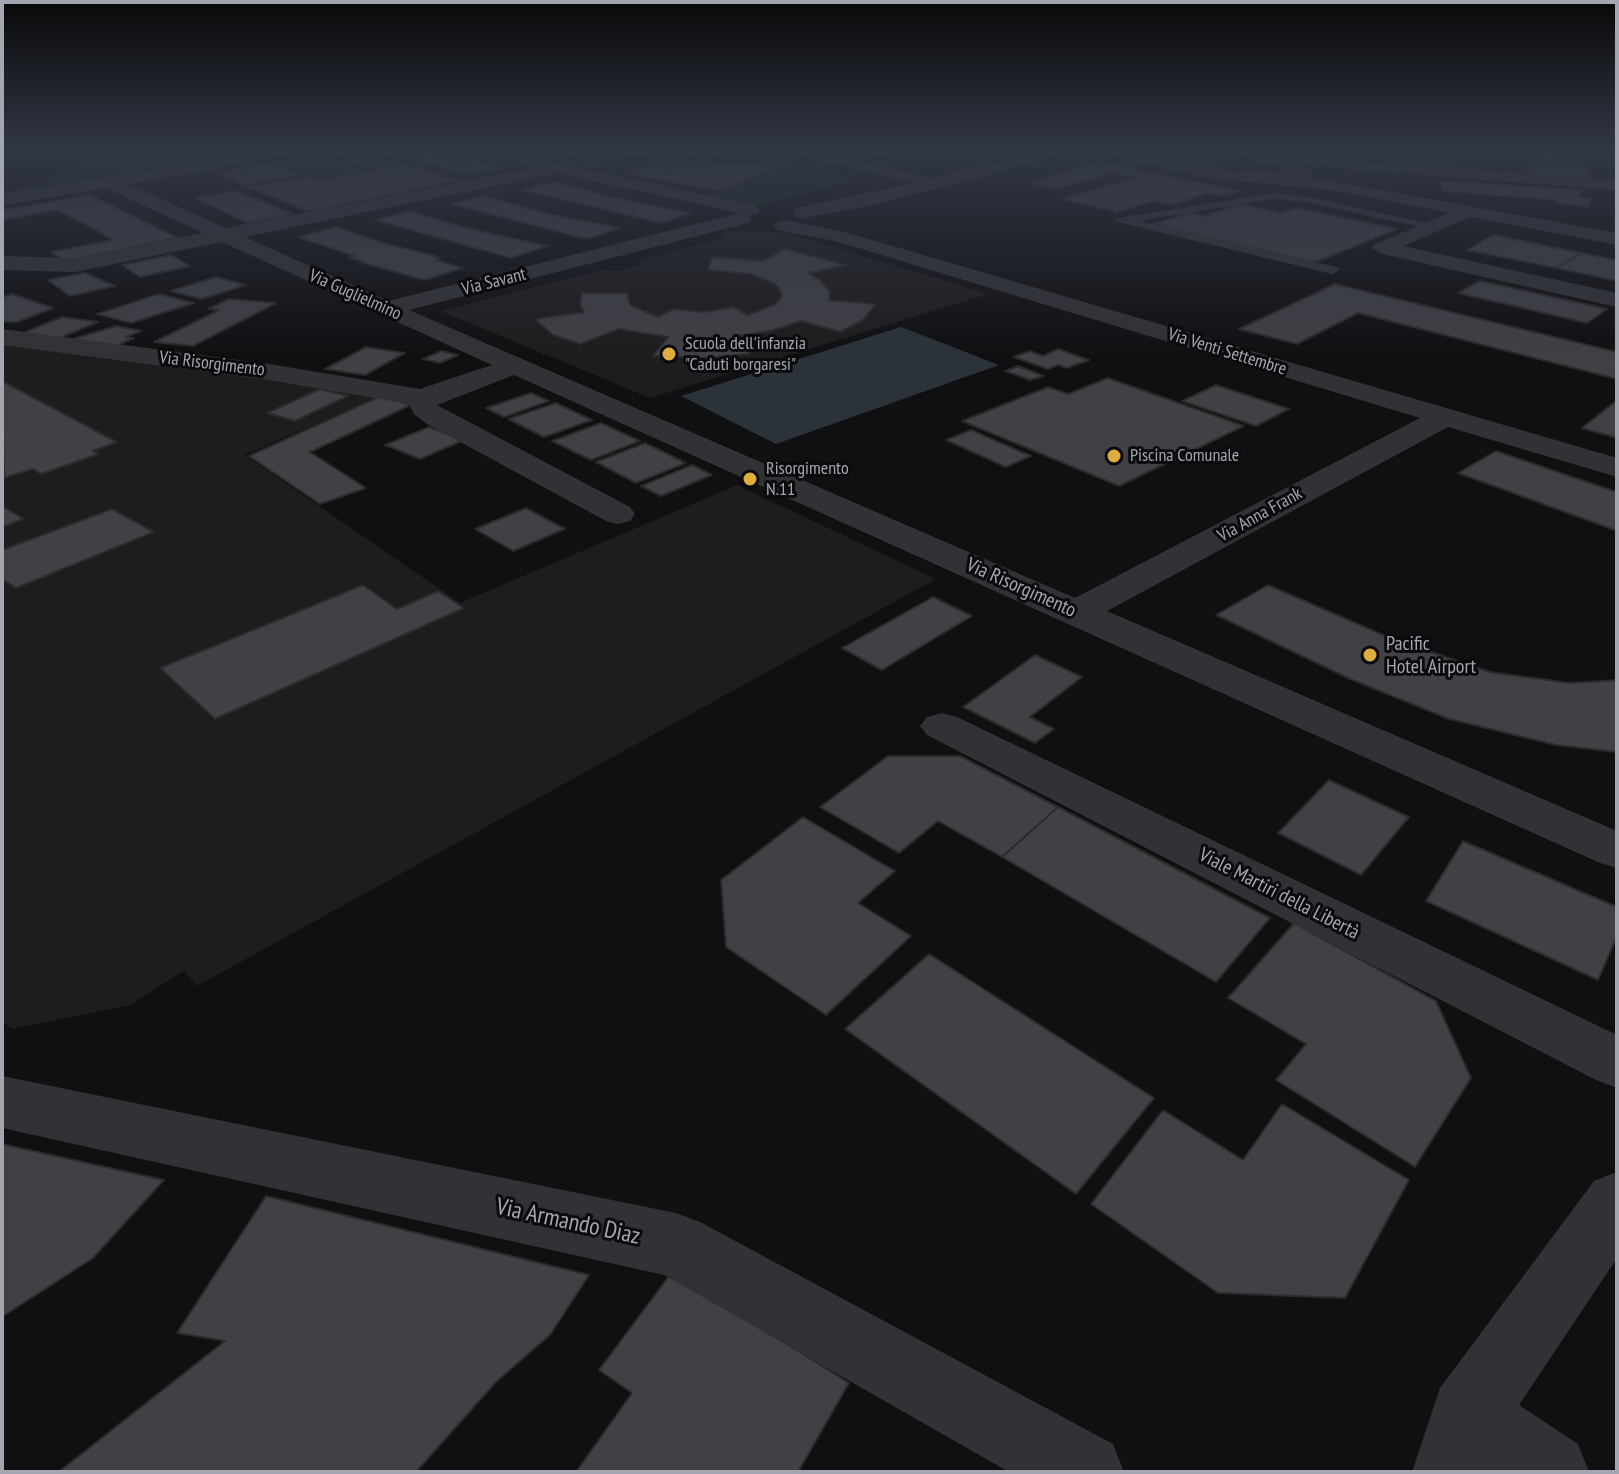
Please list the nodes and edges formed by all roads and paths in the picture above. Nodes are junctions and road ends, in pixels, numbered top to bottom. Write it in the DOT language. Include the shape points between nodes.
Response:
graph roads {
  1 [pos="193,221"];
  2 [pos="294,221"];
  3 [pos="752,221"];
  4 [pos="793,221"];
  5 [pos="1121,221"];
  6 [pos="1409,221"];
  7 [pos="1446,221"];
  8 [pos="1515,221"];
  9 [pos="1434,226"];
  10 [pos="224,235"];
  11 [pos="1617,239"];
  12 [pos="2,263"];
  13 [pos="1332,270"];
  14 [pos="1617,300"];
  15 [pos="386,309"];
  16 [pos="2,337"];
  17 [pos="516,366"];
  18 [pos="422,398"];
  19 [pos="1445,417"];
  20 [pos="1617,468"];
  21 [pos="618,514"];
  22 [pos="1075,613"];
  23 [pos="942,726"];
  24 [pos="1617,851"];
  25 [pos="1617,1063"];
  26 [pos="2,1102"];
  27 [pos="1617,1202"];
  28 [pos="1459,1444"];
  29 [pos="1085,1472"];
  30 [pos="1550,1472"];
  1 -- 10 [label="street, Via Guglielmino"];
  2 -- 10 [label="street"];
  3 -- 15 [label="street, Via Savant"];
  4 -- 19 [label="street, Via Venti Settembre"];
  5 -- 13 [label="lane"];
  6 -- 9 [label="lane"];
  7 -- 9 [label="street"];
  8 -- 11 [label="street"];
  9 -- 14 [label="street" via="1382,248"];
  10 -- 12 [label="street" via="75,265"];
  10 -- 15 [label="street, Via Guglielmino"];
  15 -- 17 [label="street, Via Guglielmino"];
  16 -- 18 [label="street, Via Risorgimento"];
  17 -- 18 [label="street, Via Risorgimento"];
  17 -- 22 [label="street, Via Risorgimento"];
  18 -- 21 [label="street" via="424,408 437,418"];
  19 -- 20 [label="street, Via Venti Settembre"];
  19 -- 22 [label="street, Via Anna Frank"];
  22 -- 24 [label="street, Via Risorgimento"];
  23 -- 25 [label="street, Viale Martiri della Libertà"];
  26 -- 29 [label="street, Via Armando Diaz" via="676,1245"];
  27 -- 28 [label="street"];
  28 -- 30 [label="street"];
}
